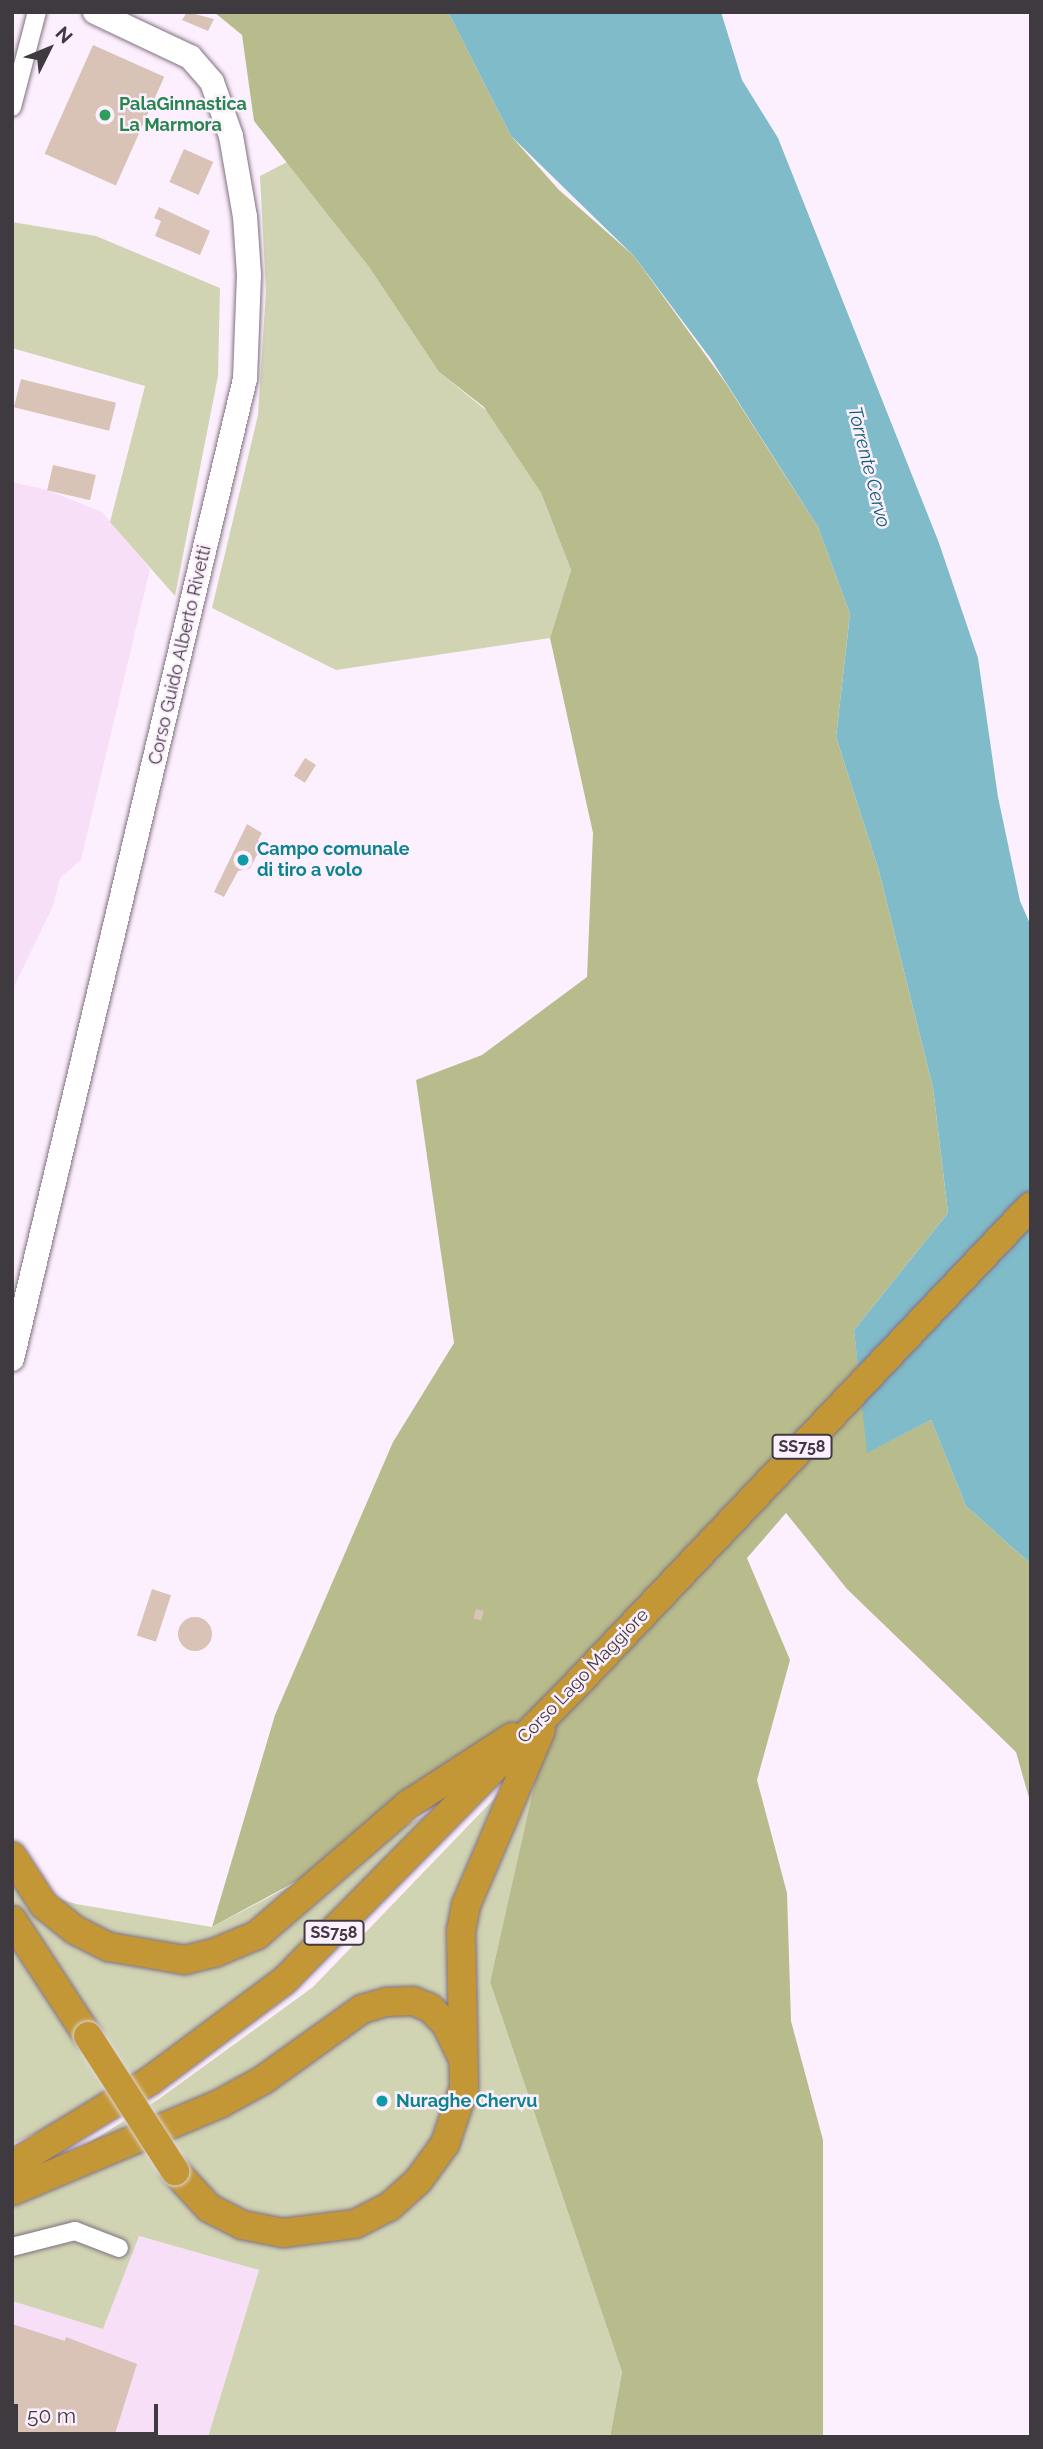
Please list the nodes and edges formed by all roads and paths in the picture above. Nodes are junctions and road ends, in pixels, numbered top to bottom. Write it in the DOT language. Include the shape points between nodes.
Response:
graph roads {
  1 [pos="37,12"];
  2 [pos="95,12"];
  3 [pos="12,107"];
  4 [pos="1031,1206"];
  5 [pos="12,1359"];
  6 [pos="544,1716"];
  7 [pos="12,1856"];
  8 [pos="12,1920"];
  9 [pos="466,2067"];
  10 [pos="104,2110"];
  11 [pos="12,2146"];
  12 [pos="12,2165"];
  13 [pos="12,2191"];
  14 [pos="12,2247"];
  15 [pos="119,2248"];
  1 -- 3 [label="street"];
  2 -- 5 [label="main road, Corso Guido Alberto Rivetti" via="190,57 212,82 231,136 245,217 249,275 245,379"];
  4 -- 6 [label="highway, Corso Lago Maggiore / SS758"];
  6 -- 7 [label="highway" via="409,1804 257,1935 214,1953 185,1960 109,1947 75,1930 44,1905"];
  6 -- 9 [label="highway" via="466,1905 461,1931"];
  6 -- 10 [label="highway, Corso Lago Maggiore / SS758" via="284,1981 214,2037"];
  8 -- 9 [label="highway, bridge" via="175,2171 209,2208 242,2225 283,2233 355,2224 389,2207 418,2181 445,2144 460,2106"];
  9 -- 13 [label="highway" via="446,2024 430,2008 414,2001 387,2001 362,2009 263,2080 221,2103"];
  10 -- 11 [label="highway, Corso Lago Maggiore / SS758"];
  10 -- 12 [label="highway, Corso Lago Maggiore / SS758"];
  14 -- 15 [label="street" via="75,2231"];
}
